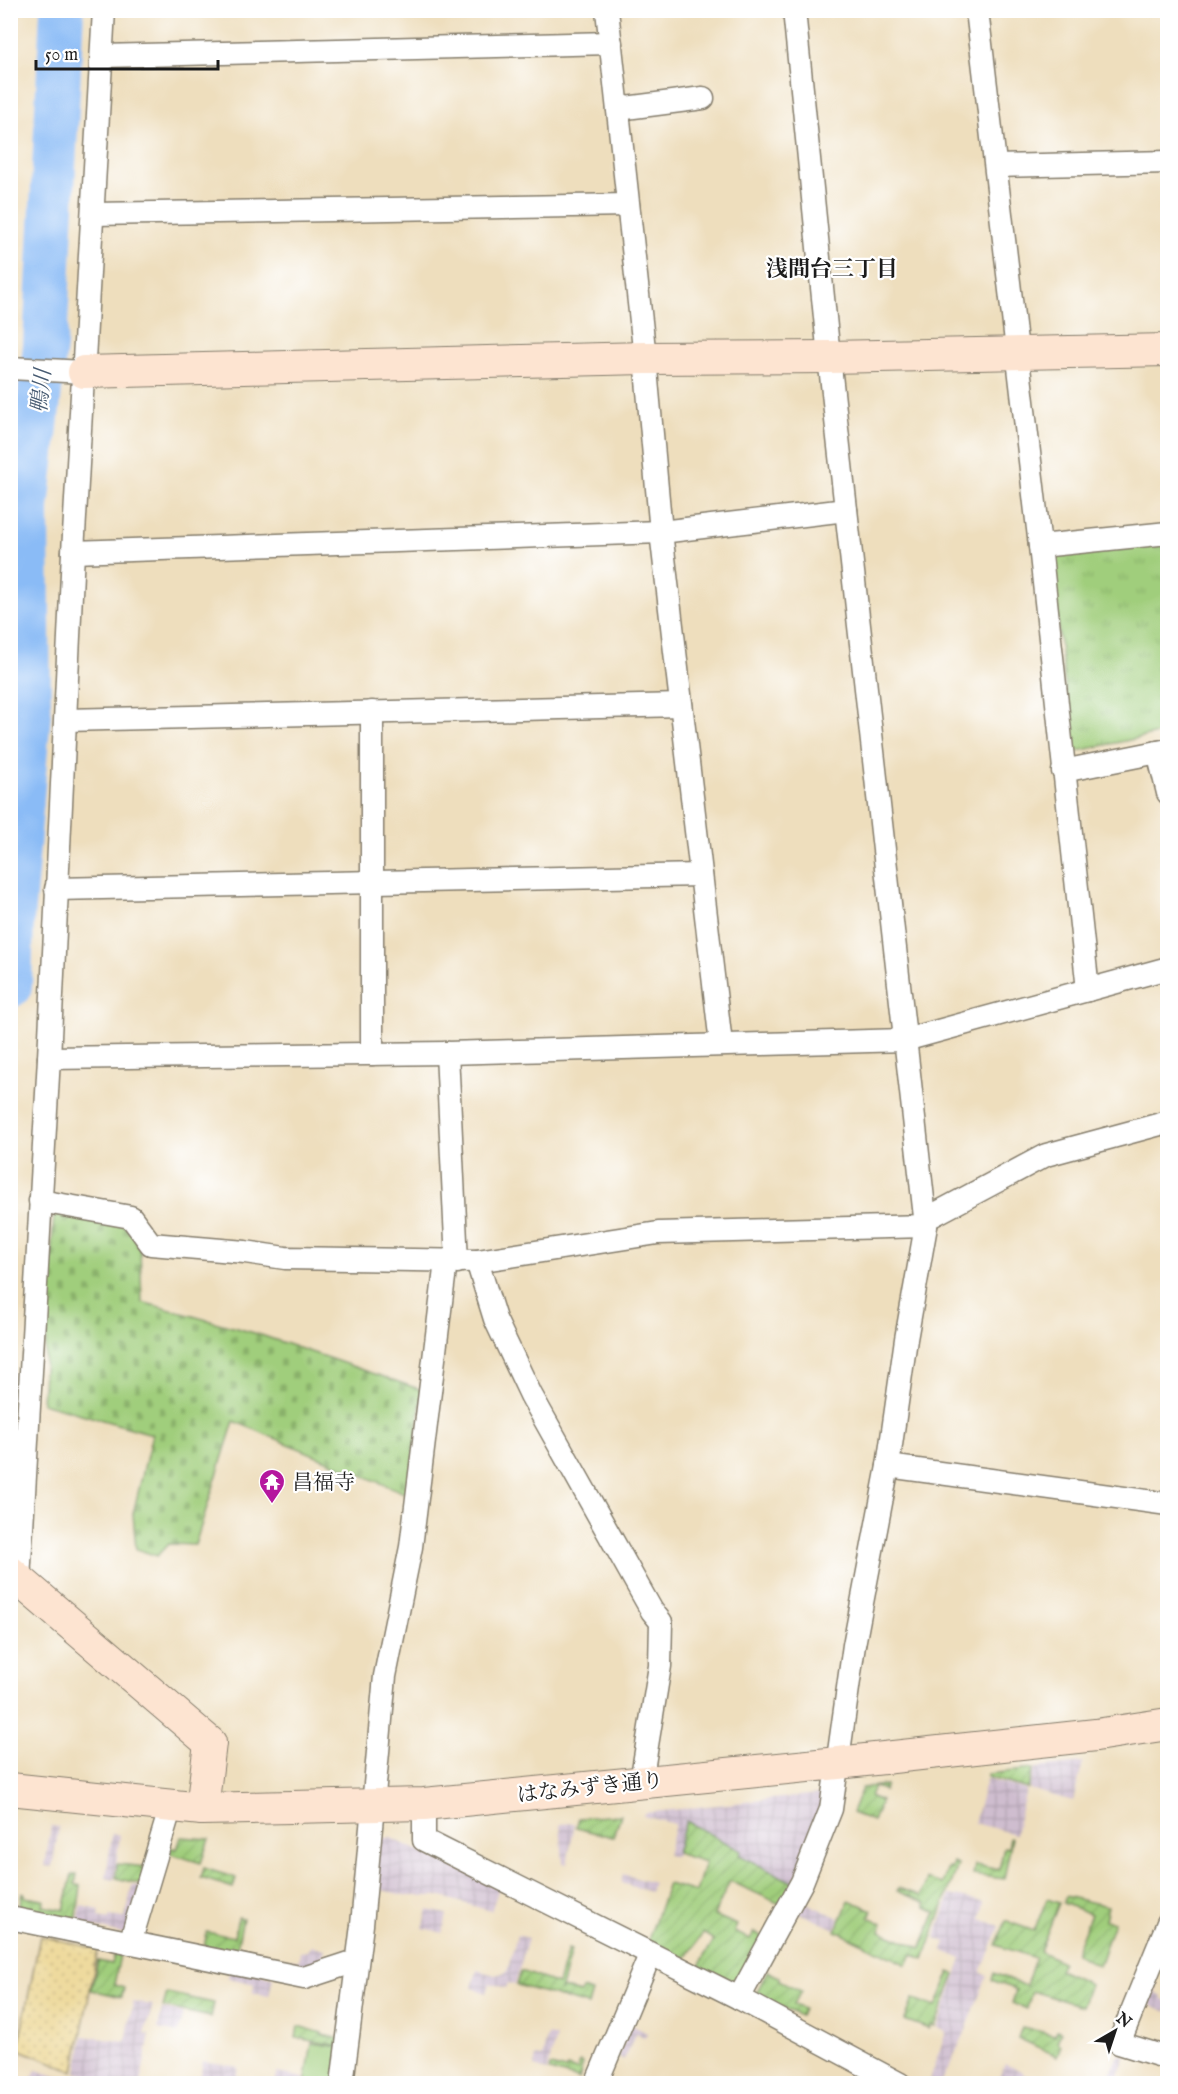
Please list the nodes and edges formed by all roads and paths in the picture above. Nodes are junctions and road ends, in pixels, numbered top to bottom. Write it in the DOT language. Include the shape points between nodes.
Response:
graph roads {
  1 [pos="104,10"];
  2 [pos="607,10"];
  3 [pos="794,10"];
  4 [pos="977,10"];
  5 [pos="610,43"];
  6 [pos="102,56"];
  7 [pos="703,98"];
  8 [pos="618,109"];
  9 [pos="1167,162"];
  10 [pos="996,166"];
  11 [pos="628,205"];
  12 [pos="93,214"];
  13 [pos="1167,350"];
  14 [pos="1016,352"];
  15 [pos="829,357"];
  16 [pos="645,358"];
  17 [pos="10,368"];
  18 [pos="84,372"];
  19 [pos="846,510"];
  20 [pos="661,532"];
  21 [pos="1167,533"];
  22 [pos="1040,546"];
  23 [pos="73,552"];
  24 [pos="681,705"];
  25 [pos="372,712"];
  26 [pos="66,720"];
  27 [pos="1163,751"];
  28 [pos="1063,771"];
  29 [pos="1167,793"];
  30 [pos="701,875"];
  31 [pos="372,881"];
  32 [pos="56,889"];
  33 [pos="1167,969"];
  34 [pos="1088,990"];
  35 [pos="905,1040"];
  36 [pos="722,1044"];
  37 [pos="447,1053"];
  38 [pos="372,1054"];
  39 [pos="49,1058"];
  40 [pos="1167,1122"];
  41 [pos="40,1201"];
  42 [pos="926,1223"];
  43 [pos="460,1261"];
  44 [pos="888,1466"];
  45 [pos="1167,1504"];
  46 [pos="15,1576"];
  47 [pos="1167,1724"];
  48 [pos="838,1763"];
  49 [pos="641,1782"];
  50 [pos="10,1789"];
  51 [pos="424,1803"];
  52 [pos="171,1806"];
  53 [pos="374,1806"];
  54 [pos="202,1809"];
  55 [pos="10,1918"];
  56 [pos="1167,1923"];
  57 [pos="130,1943"];
  58 [pos="650,1955"];
  59 [pos="356,1961"];
  60 [pos="739,1998"];
  61 [pos="1167,2058"];
  62 [pos="342,2084"];
  63 [pos="596,2084"];
  64 [pos="900,2084"];
  1 -- 6 [label="street"];
  2 -- 5 [label="street"];
  3 -- 15 [label="street"];
  4 -- 10 [label="street"];
  5 -- 6 [label="street"];
  5 -- 8 [label="street"];
  6 -- 12 [label="street"];
  7 -- 8 [label="street"];
  8 -- 11 [label="street"];
  9 -- 10 [label="street"];
  10 -- 14 [label="street"];
  11 -- 12 [label="street"];
  11 -- 16 [label="street"];
  12 -- 18 [label="street"];
  13 -- 14 [label="street"];
  14 -- 15 [label="street"];
  14 -- 22 [label="street"];
  15 -- 16 [label="street"];
  15 -- 19 [label="street"];
  16 -- 18 [label="street"];
  16 -- 20 [label="street"];
  17 -- 18 [label="street"];
  18 -- 23 [label="street"];
  19 -- 20 [label="street"];
  19 -- 35 [label="street"];
  20 -- 23 [label="street"];
  20 -- 24 [label="street"];
  21 -- 22 [label="street"];
  22 -- 28 [label="street"];
  23 -- 26 [label="street"];
  24 -- 25 [label="street"];
  24 -- 30 [label="street"];
  25 -- 26 [label="street"];
  25 -- 31 [label="street"];
  26 -- 32 [label="street"];
  27 -- 28 [label="street"];
  27 -- 29 [label="street"];
  28 -- 34 [label="street"];
  30 -- 31 [label="street"];
  30 -- 36 [label="street"];
  31 -- 32 [label="street"];
  31 -- 38 [label="street"];
  32 -- 39 [label="street"];
  33 -- 34 [label="street"];
  34 -- 35 [label="street"];
  35 -- 36 [label="street"];
  35 -- 42 [label="street"];
  36 -- 37 [label="street"];
  37 -- 38 [label="street"];
  37 -- 43 [label="street"];
  38 -- 39 [label="street"];
  39 -- 41 [label="street"];
  40 -- 42 [label="street" via="1046,1155"];
  41 -- 43 [label="street" via="131,1217 151,1244 285,1258"];
  41 -- 46 [label="street"];
  42 -- 43 [label="street" via="658,1233"];
  42 -- 44 [label="street"];
  43 -- 49 [label="street" via="495,1319 531,1395 661,1622 660,1666"];
  43 -- 53 [label="street" via="385,1676"];
  44 -- 45 [label="street"];
  44 -- 48 [label="street" via="854,1645"];
  46 -- 54 [label="street" via="210,1743"];
  47 -- 48 [label="street, はなみずき通り"];
  48 -- 49 [label="street, はなみずき通り"];
  48 -- 60 [label="street" via="831,1809 802,1882"];
  49 -- 51 [label="street, はなみずき通り"];
  50 -- 52 [label="street, はなみずき通り"];
  51 -- 53 [label="street, はなみずき通り"];
  51 -- 58 [label="street" via="424,1840"];
  52 -- 54 [label="street, はなみずき通り"];
  52 -- 57 [label="street"];
  53 -- 54 [label="street, はなみずき通り"];
  53 -- 59 [label="street"];
  55 -- 57 [label="street"];
  56 -- 61 [label="street" via="1119,2043"];
  57 -- 59 [label="street" via="304,1978"];
  58 -- 60 [label="street"];
  58 -- 63 [label="street"];
  59 -- 62 [label="street"];
  60 -- 64 [label="street"];
}
